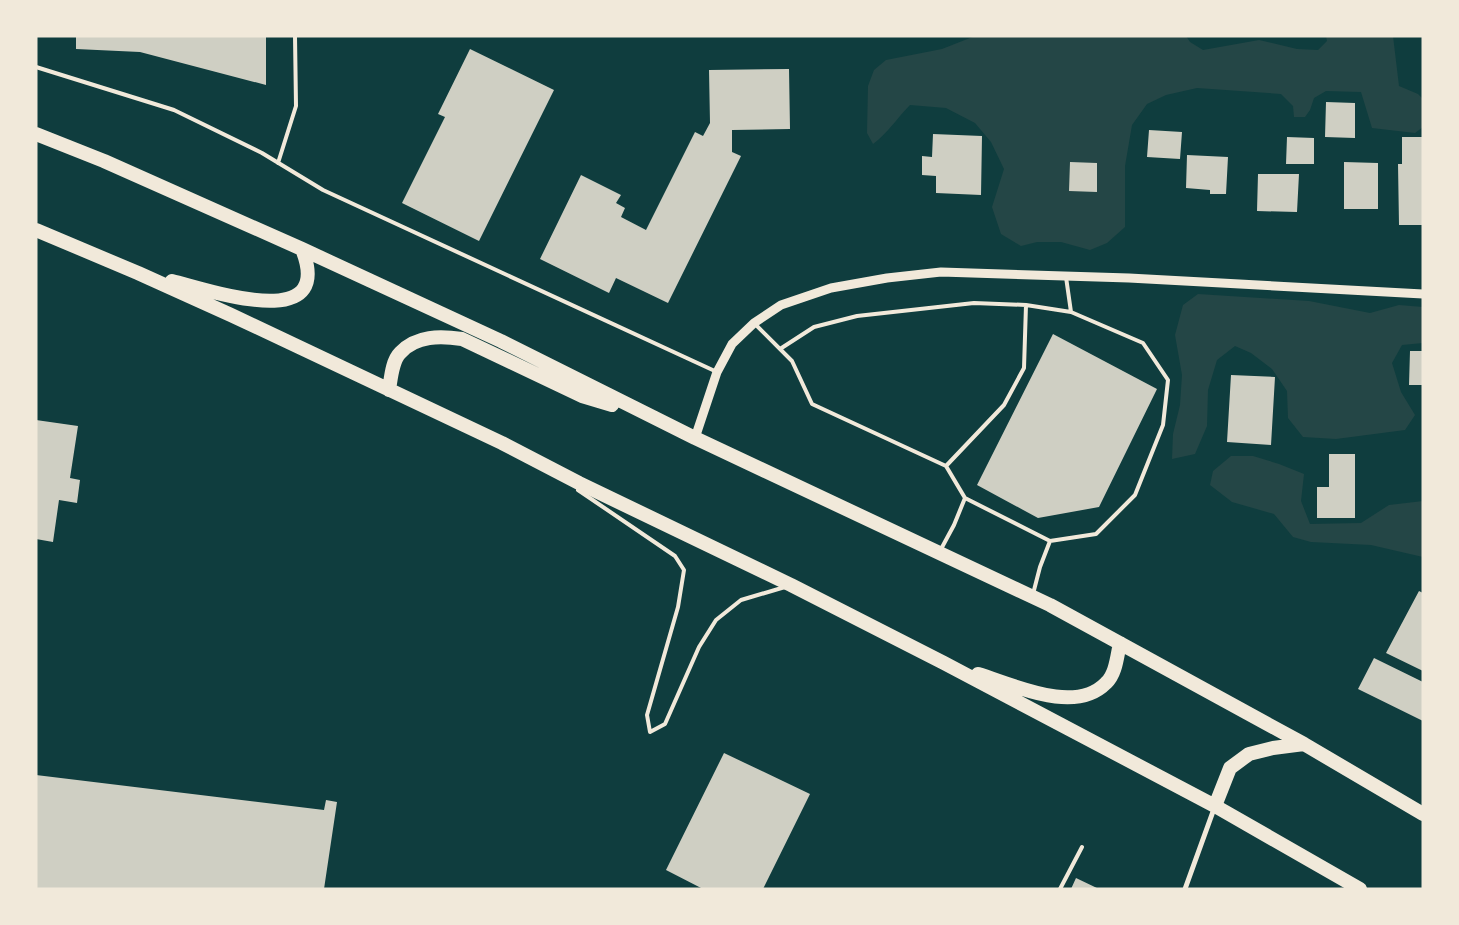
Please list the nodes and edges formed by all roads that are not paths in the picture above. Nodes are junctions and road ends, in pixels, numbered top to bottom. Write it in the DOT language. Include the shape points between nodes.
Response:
graph roads {
  1 [pos="295,36"];
  2 [pos="36,68"];
  3 [pos="36,134"];
  4 [pos="278,163"];
  5 [pos="36,230"];
  6 [pos="302,249"];
  7 [pos="138,273"];
  8 [pos="1066,276"];
  9 [pos="1423,294"];
  10 [pos="1026,305"];
  11 [pos="1071,312"];
  12 [pos="754,323"];
  13 [pos="780,349"];
  14 [pos="717,372"];
  15 [pos="389,390"];
  16 [pos="652,416"];
  17 [pos="695,438"];
  18 [pos="539,462"];
  19 [pos="946,466"];
  20 [pos="965,498"];
  21 [pos="1050,541"];
  22 [pos="939,553"];
  23 [pos="791,585"];
  24 [pos="1033,597"];
  25 [pos="1120,643"];
  26 [pos="944,663"];
  27 [pos="1304,744"];
  28 [pos="1215,806"];
  29 [pos="1423,814"];
  30 [pos="1082,847"];
  31 [pos="1060,889"];
  32 [pos="1185,889"];
  33 [pos="1360,889"];
  1 -- 4 [label="lane" via="296,106"];
  2 -- 4 [label="lane" via="174,110"];
  3 -- 6 [label="highway"];
  4 -- 14 [label="lane" via="323,190"];
  5 -- 7 [label="highway"];
  6 -- 7 [label="highway" via="308,270 306,285 296,295 279,301 250,301"];
  6 -- 16 [label="highway"];
  7 -- 15 [label="highway"];
  8 -- 9 [label="street"];
  8 -- 11 [label="lane"];
  8 -- 12 [label="street" via="941,272 887,278 804,296 781,305"];
  10 -- 11 [label="lane"];
  10 -- 13 [label="lane" via="974,303 857,316 814,327"];
  10 -- 19 [label="lane" via="1024,368 1004,405"];
  11 -- 21 [label="lane" via="1143,343 1168,380 1163,425 1135,495 1096,534"];
  12 -- 13 [label="lane"];
  12 -- 14 [label="street" via="732,344"];
  13 -- 19 [label="lane" via="792,360 812,404"];
  14 -- 17 [label="street"];
  15 -- 16 [label="highway" via="399,353 416,341 444,336 462,339 582,396"];
  15 -- 18 [label="highway"];
  16 -- 17 [label="highway"];
  17 -- 22 [label="highway"];
  18 -- 23 [label="highway"];
  18 -- 23 [label="lane" via="675,556 684,570 678,607 647,715 650,732 665,724 699,647 716,620 741,600"];
  19 -- 20 [label="lane"];
  20 -- 21 [label="lane"];
  20 -- 22 [label="lane"];
  21 -- 24 [label="lane"];
  22 -- 24 [label="highway"];
  23 -- 26 [label="highway"];
  24 -- 25 [label="highway"];
  25 -- 26 [label="highway" via="1107,683 1091,694 1076,698 1032,691"];
  25 -- 27 [label="highway"];
  26 -- 28 [label="highway"];
  27 -- 28 [label="highway" via="1249,754 1230,768"];
  27 -- 29 [label="highway"];
  28 -- 32 [label="street"];
  28 -- 33 [label="highway"];
  30 -- 31 [label="lane"];
}
